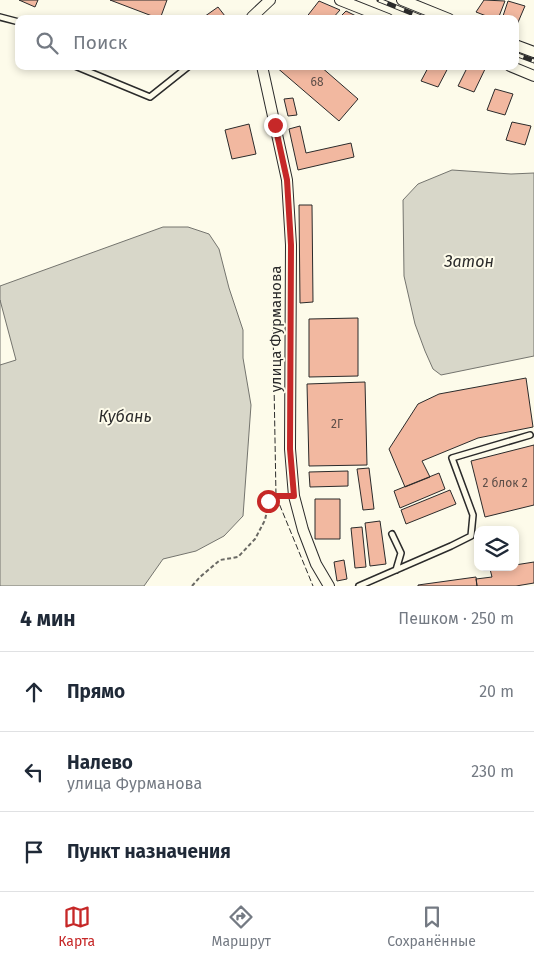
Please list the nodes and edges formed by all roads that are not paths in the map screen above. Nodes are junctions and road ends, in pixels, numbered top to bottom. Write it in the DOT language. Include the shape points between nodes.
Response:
graph roads {
  1 [pos="270,0"];
  2 [pos="340,0"];
  3 [pos="402,0"];
  4 [pos="254,15"];
  5 [pos="378,15"];
  6 [pos="439,15"];
  7 [pos="0,16"];
  8 [pos="15,21"];
  9 [pos="519,46"];
  10 [pos="534,52"];
  11 [pos="84,70"];
  12 [pos="184,70"];
  13 [pos="263,70"];
  14 [pos="519,70"];
  15 [pos="534,76"];
  16 [pos="530,435"];
  17 [pos="392,534"];
  18 [pos="396,570"];
  19 [pos="330,586"];
  20 [pos="359,586"];
  1 -- 4 [label="street"];
  2 -- 5 [label="street"];
  3 -- 6 [label="street"];
  7 -- 8 [label="lane"];
  9 -- 10 [label="street"];
  11 -- 12 [label="lane" via="150,98"];
  13 -- 19 [label="street, улица Фурманова" via="287,180 291,245 290,449 294,496 316,564"];
  14 -- 15 [label="street"];
  16 -- 18 [label="lane" via="452,458 472,515 471,536"];
  17 -- 18 [label="lane" via="401,553"];
  18 -- 20 [label="lane"];
}
